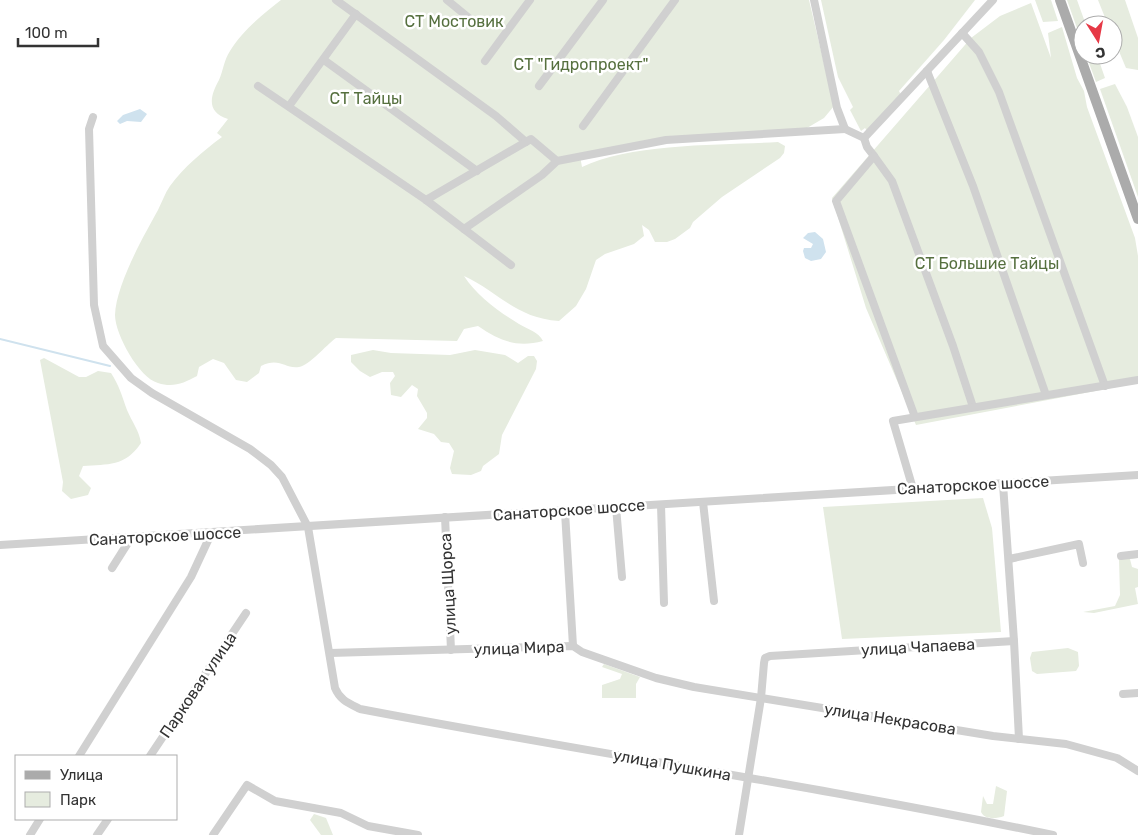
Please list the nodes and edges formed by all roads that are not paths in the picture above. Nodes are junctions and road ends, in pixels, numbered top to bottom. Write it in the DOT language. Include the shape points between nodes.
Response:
graph roads {
  1 [pos="336,0"];
  2 [pos="447,0"];
  3 [pos="530,0"];
  4 [pos="603,0"];
  5 [pos="674,0"];
  6 [pos="814,0"];
  7 [pos="993,0"];
  8 [pos="1060,0"];
  9 [pos="356,14"];
  10 [pos="469,18"];
  11 [pos="962,33"];
  12 [pos="324,60"];
  13 [pos="485,61"];
  14 [pos="927,71"];
  15 [pos="258,86"];
  16 [pos="539,86"];
  17 [pos="288,106"];
  18 [pos="93,116"];
  19 [pos="583,126"];
  20 [pos="845,129"];
  21 [pos="864,138"];
  22 [pos="526,142"];
  23 [pos="874,156"];
  24 [pos="557,161"];
  25 [pos="477,171"];
  26 [pos="426,200"];
  27 [pos="1138,218"];
  28 [pos="464,229"];
  29 [pos="511,265"];
  30 [pos="1138,380"];
  31 [pos="1105,386"];
  32 [pos="1046,395"];
  33 [pos="973,407"];
  34 [pos="915,417"];
  35 [pos="1138,475"];
  36 [pos="1003,484"];
  37 [pos="913,489"];
  38 [pos="703,502"];
  39 [pos="661,504"];
  40 [pos="616,506"];
  41 [pos="565,512"];
  42 [pos="445,517"];
  43 [pos="308,527"];
  44 [pos="211,534"];
  45 [pos="131,538"];
  46 [pos="0,545"];
  47 [pos="1138,554"];
  48 [pos="1121,556"];
  49 [pos="1008,558"];
  50 [pos="1083,563"];
  51 [pos="112,568"];
  52 [pos="622,577"];
  53 [pos="714,601"];
  54 [pos="664,603"];
  55 [pos="246,613"];
  56 [pos="1014,641"];
  57 [pos="573,646"];
  58 [pos="451,650"];
  59 [pos="330,653"];
  60 [pos="1138,693"];
  61 [pos="1123,694"];
  62 [pos="761,698"];
  63 [pos="1019,739"];
  64 [pos="80,755"];
  65 [pos="151,755"];
  66 [pos="1138,771"];
  67 [pos="748,778"];
  68 [pos="39,820"];
  69 [pos="107,820"];
  70 [pos="394,833"];
  71 [pos="30,835"];
  72 [pos="97,835"];
  73 [pos="213,835"];
  74 [pos="418,835"];
  75 [pos="739,835"];
  76 [pos="1053,835"];
  1 -- 9 [label="street"];
  2 -- 10 [label="street"];
  3 -- 13 [label="street"];
  4 -- 16 [label="street"];
  5 -- 19 [label="street"];
  6 -- 20 [label="street" via="837,108"];
  7 -- 11 [label="street"];
  8 -- 27 [label="main road"];
  9 -- 12 [label="street"];
  9 -- 22 [label="street" via="496,116"];
  11 -- 14 [label="street"];
  11 -- 31 [label="street" via="979,52 1000,92"];
  12 -- 17 [label="street"];
  12 -- 25 [label="street"];
  14 -- 21 [label="street"];
  14 -- 32 [label="street" via="973,186"];
  15 -- 17 [label="street"];
  17 -- 26 [label="street"];
  18 -- 43 [label="street" via="89,129 94,305 103,346 131,378 152,393 271,465 282,478"];
  20 -- 21 [label="street"];
  20 -- 24 [label="street" via="666,140"];
  21 -- 23 [label="street"];
  22 -- 24 [label="street" via="531,139"];
  22 -- 25 [label="street"];
  23 -- 33 [label="street" via="892,181"];
  23 -- 34 [label="street" via="836,201"];
  24 -- 28 [label="street"];
  25 -- 26 [label="street"];
  26 -- 28 [label="street"];
  28 -- 29 [label="street"];
  30 -- 31 [label="street"];
  31 -- 32 [label="street"];
  32 -- 33 [label="street"];
  33 -- 34 [label="street"];
  34 -- 37 [label="street" via="893,420"];
  35 -- 36 [label="street, Санаторское шоссе"];
  36 -- 37 [label="street, Санаторское шоссе"];
  36 -- 49 [label="street"];
  37 -- 38 [label="street, Санаторское шоссе"];
  38 -- 39 [label="street, Санаторское шоссе"];
  38 -- 53 [label="street"];
  39 -- 40 [label="street, Санаторское шоссе"];
  39 -- 54 [label="street"];
  40 -- 41 [label="street, Санаторское шоссе"];
  40 -- 52 [label="street"];
  41 -- 42 [label="street, Санаторское шоссе"];
  41 -- 57 [label="street"];
  42 -- 43 [label="street, Санаторское шоссе"];
  42 -- 58 [label="street, улица Щорса"];
  43 -- 44 [label="street, Санаторское шоссе"];
  43 -- 59 [label="street"];
  44 -- 45 [label="street, Санаторское шоссе"];
  44 -- 64 [label="street" via="191,578"];
  45 -- 46 [label="street, Санаторское шоссе"];
  45 -- 51 [label="street"];
  47 -- 48 [label="street"];
  49 -- 50 [label="street" via="1079,544"];
  49 -- 56 [label="street"];
  55 -- 65 [label="street, Парковая улица"];
  56 -- 62 [label="street, улица Чапаева" via="770,656 765,658"];
  56 -- 63 [label="street"];
  57 -- 58 [label="street, улица Мира"];
  57 -- 62 [label="street, улица Мира" via="656,678"];
  58 -- 59 [label="street, улица Мира"];
  59 -- 67 [label="street, улица Пушкина" via="338,697 360,708"];
  60 -- 61 [label="street"];
  62 -- 63 [label="street, улица Некрасова"];
  62 -- 67 [label="street"];
  63 -- 66 [label="street, улица Некрасова" via="1066,744 1117,758"];
  67 -- 75 [label="street"];
  67 -- 76 [label="street, улица Пушкина"];
  68 -- 71 [label="street"];
  69 -- 72 [label="street"];
  70 -- 73 [label="street" via="368,826 341,813 275,801 247,785"];
  70 -- 74 [label="street"];
}
